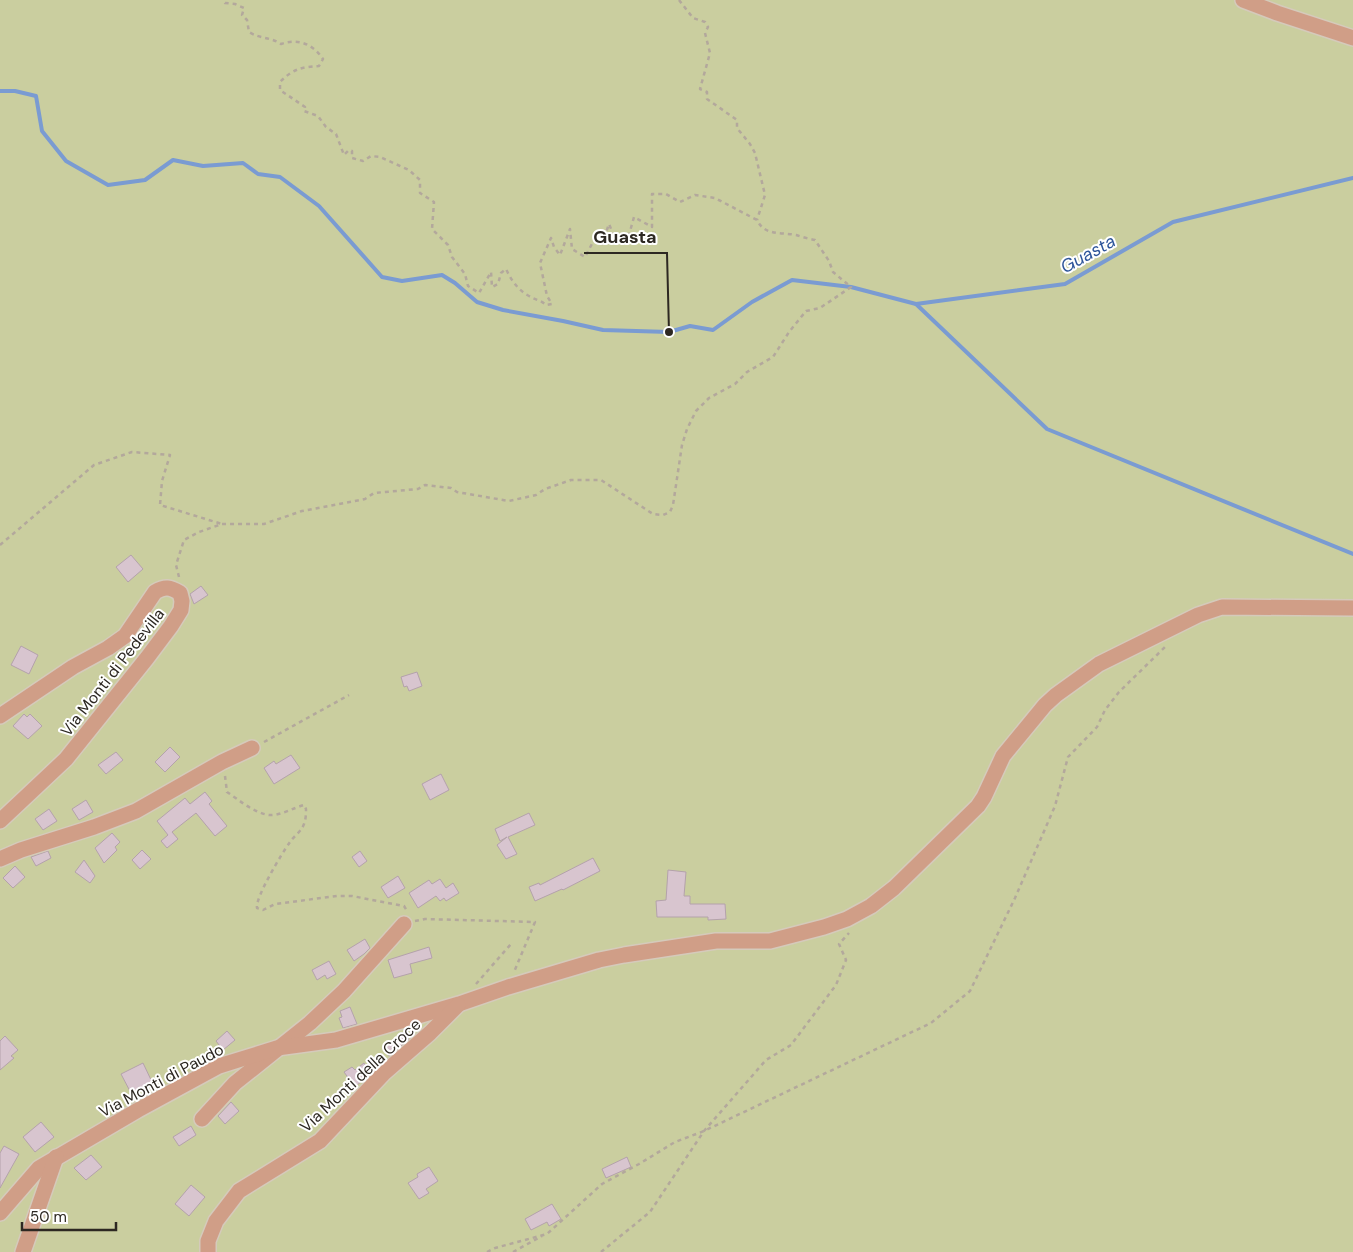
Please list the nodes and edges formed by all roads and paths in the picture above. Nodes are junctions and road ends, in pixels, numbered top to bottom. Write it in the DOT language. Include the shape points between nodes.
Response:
graph roads {
  1 [pos="223,0"];
  2 [pos="678,0"];
  3 [pos="1243,0"];
  4 [pos="1353,38"];
  5 [pos="756,220"];
  6 [pos="222,524"];
  7 [pos="0,546"];
  8 [pos="171,587"];
  9 [pos="1353,608"];
  10 [pos="1172,641"];
  11 [pos="349,695"];
  12 [pos="0,716"];
  13 [pos="252,748"];
  14 [pos="222,762"];
  15 [pos="0,822"];
  16 [pos="0,860"];
  17 [pos="404,924"];
  18 [pos="852,929"];
  19 [pos="511,944"];
  20 [pos="474,986"];
  21 [pos="508,987"];
  22 [pos="459,1004"];
  23 [pos="277,1048"];
  24 [pos="202,1119"];
  25 [pos="704,1131"];
  26 [pos="56,1157"];
  27 [pos="0,1213"];
  28 [pos="547,1234"];
  29 [pos="23,1252"];
  30 [pos="208,1252"];
  31 [pos="487,1252"];
  32 [pos="513,1252"];
  33 [pos="601,1252"];
  1 -- 5 [label="path" via="244,8 242,15 247,20 249,32 256,37 276,40 281,44 304,42 318,52 323,59 319,66 304,66 290,73 280,82 280,90 304,107 304,111 318,116 336,134 344,155 349,150 352,158 363,161 371,156 380,157 409,170 420,180 420,193 434,202 432,229 448,245 465,274 468,286 479,293 491,272 492,287 498,284 506,269 512,282 529,296 546,305 552,304 540,264 552,238 560,255 570,229 572,249 585,257 594,240 602,244 609,224 614,236 627,242 634,218 652,227 652,194 666,194 680,202 695,196 714,198"];
  2 -- 5 [label="path" via="693,18 708,26 705,33 710,53 700,89 707,92 707,99 737,120 737,128 755,153 765,195"];
  3 -- 4 [label="street"];
  5 -- 6 [label="path" via="760,227 770,232 815,240 833,272 851,287 820,308 806,311 773,357 709,398 696,411 682,445 670,512 653,514 601,480 586,479 572,480 536,495 509,501 425,485 418,489 374,493 365,499 302,511 264,524"];
  6 -- 7 [label="path" via="160,505 162,481 170,454 132,452 94,465"];
  6 -- 8 [label="path" via="184,540 176,565 180,581"];
  8 -- 12 [label="street, Via Monti di Pedevilla" via="155,592 125,636"];
  8 -- 15 [label="street, Via Monti di Pedevilla" via="180,592 182,601 181,610 171,626 66,759"];
  9 -- 21 [label="street, Via Monti di Paudo" via="1222,607 1198,615 1100,664 1045,706 1003,756 978,806 894,888 847,919 770,941 716,941 598,960"];
  10 -- 25 [label="path" via="1119,692 1097,726 1068,757 1055,806 970,991 931,1023"];
  11 -- 13 [label="path"];
  13 -- 14 [label="street"];
  14 -- 16 [label="street" via="136,811"];
  14 -- 17 [label="path" via="227,792 254,809 269,815 304,805 306,808 305,823 264,884 257,908 263,910 275,904 352,896 404,906 407,910"];
  17 -- 21 [label="path" via="425,919 536,922"];
  17 -- 23 [label="street" via="344,992"];
  18 -- 25 [label="path" via="840,944 846,960 836,985 791,1045 766,1060"];
  19 -- 20 [label="path"];
  21 -- 22 [label="street, Via Monti di Paudo"];
  22 -- 23 [label="street, Via Monti di Paudo" via="336,1040"];
  22 -- 30 [label="street, Via Monti della Croce" via="384,1073 320,1140 239,1190 216,1222 208,1241"];
  23 -- 24 [label="street" via="221,1096"];
  23 -- 26 [label="street, Via Monti di Paudo" via="218,1066"];
  25 -- 28 [label="path" via="675,1142 602,1184"];
  25 -- 33 [label="path" via="650,1212"];
  26 -- 27 [label="street, Via Monti di Paudo" via="39,1168"];
  26 -- 29 [label="street"];
  28 -- 31 [label="path"];
  28 -- 32 [label="path"];
}
